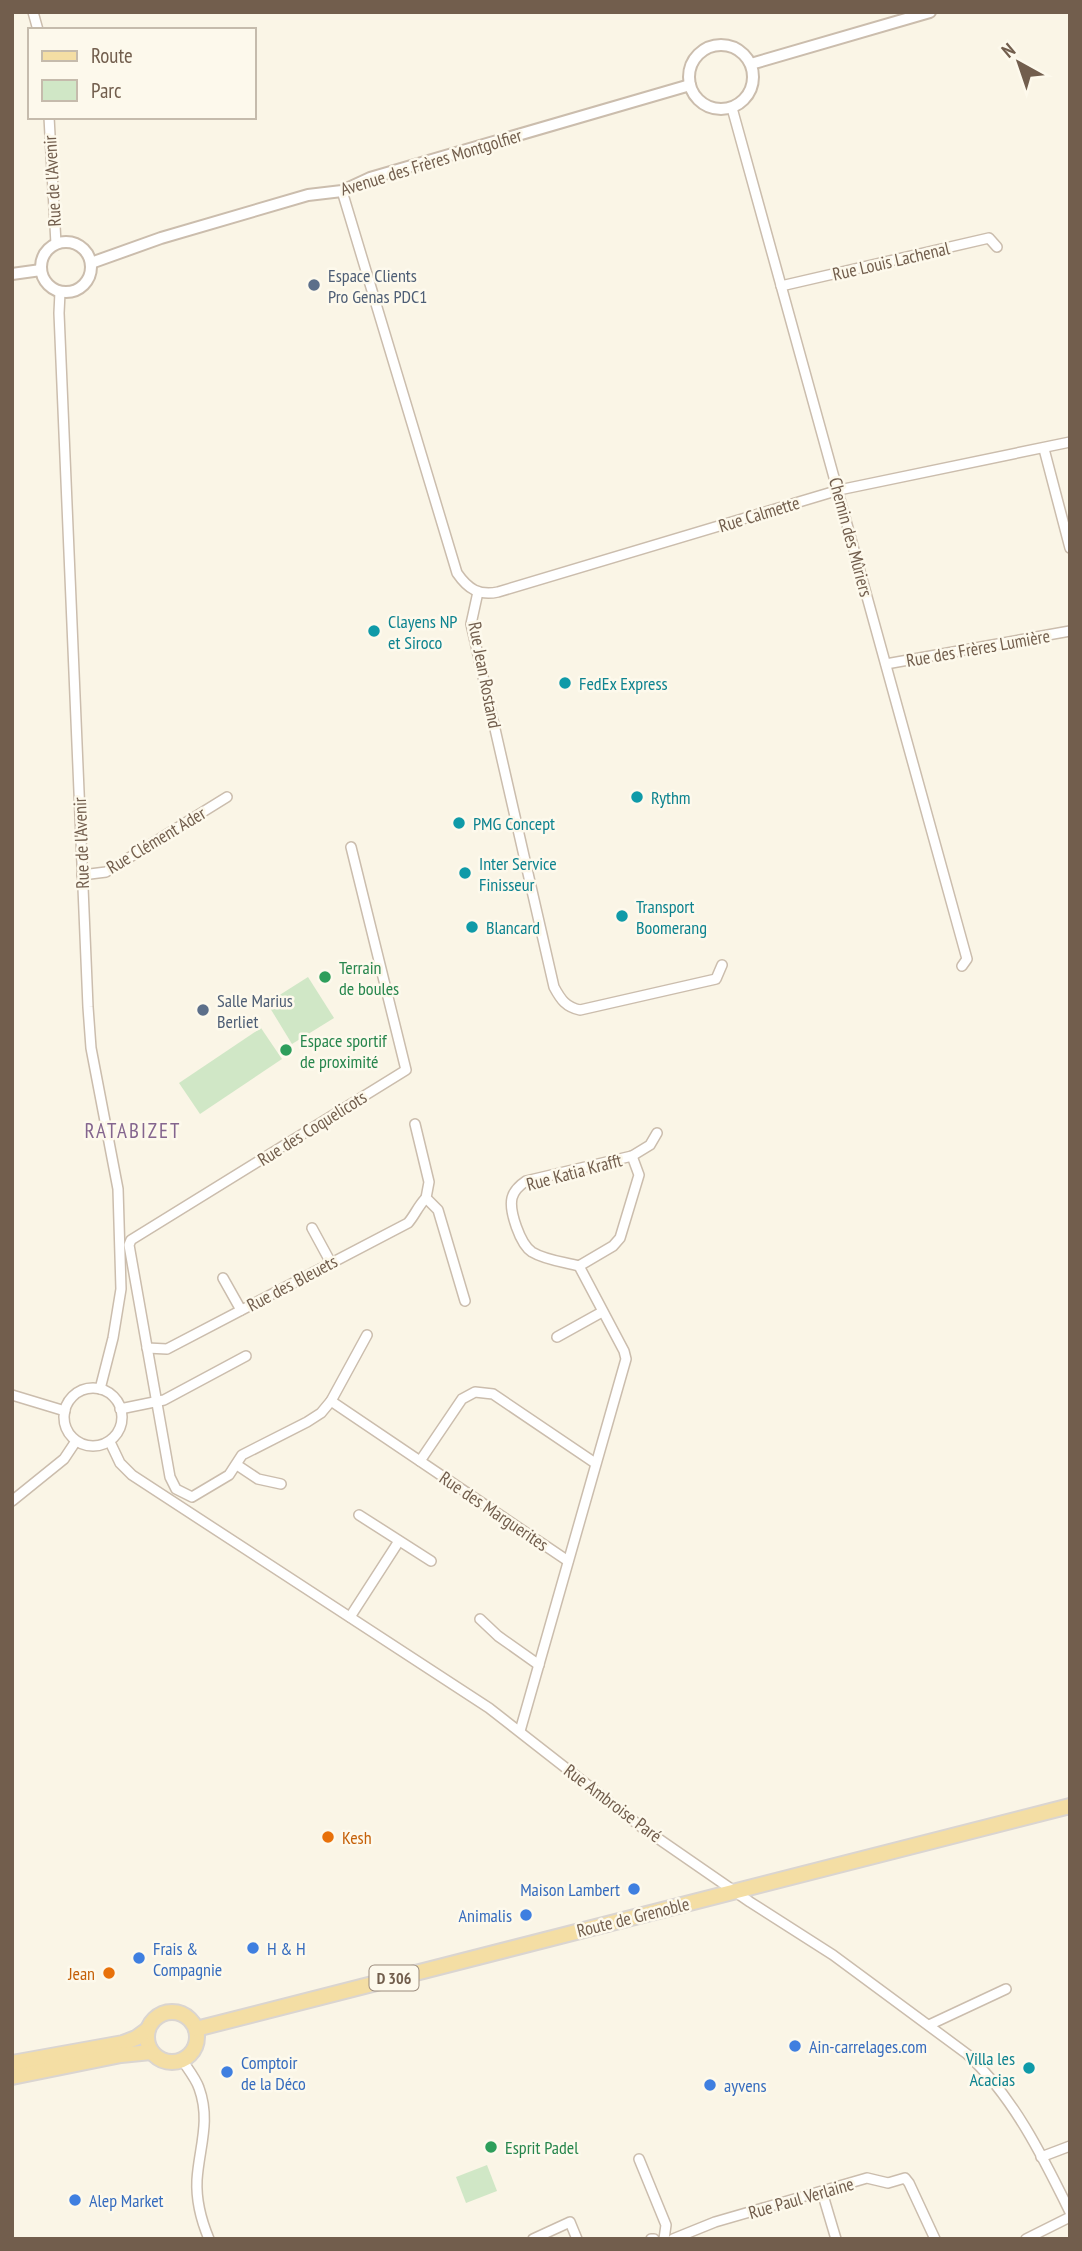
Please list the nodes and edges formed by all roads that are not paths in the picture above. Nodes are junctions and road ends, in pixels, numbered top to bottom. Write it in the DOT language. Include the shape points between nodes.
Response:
graph roads {
  1 [pos="930,12"];
  2 [pos="751,64"];
  3 [pos="690,85"];
  4 [pos="732,108"];
  5 [pos="49,119"];
  6 [pos="342,191"];
  7 [pos="56,244"];
  8 [pos="997,247"];
  9 [pos="91,263"];
  10 [pos="41,270"];
  11 [pos="12,274"];
  12 [pos="781,286"];
  13 [pos="60,292"];
  14 [pos="1070,442"];
  15 [pos="1044,449"];
  16 [pos="839,490"];
  17 [pos="1070,548"];
  18 [pos="478,592"];
  19 [pos="1070,631"];
  20 [pos="886,664"];
  21 [pos="227,797"];
  22 [pos="351,847"];
  23 [pos="82,875"];
  24 [pos="722,965"];
  25 [pos="962,966"];
  26 [pos="415,1124"];
  27 [pos="657,1133"];
  28 [pos="632,1156"];
  29 [pos="426,1198"];
  30 [pos="312,1227"];
  31 [pos="331,1263"];
  32 [pos="579,1266"];
  33 [pos="223,1278"];
  34 [pos="465,1301"];
  35 [pos="241,1310"];
  36 [pos="602,1312"];
  37 [pos="367,1335"];
  38 [pos="557,1337"];
  39 [pos="148,1348"];
  40 [pos="246,1356"];
  41 [pos="100,1389"];
  42 [pos="12,1395"];
  43 [pos="331,1401"];
  44 [pos="157,1402"];
  45 [pos="121,1409"];
  46 [pos="65,1410"];
  47 [pos="76,1441"];
  48 [pos="110,1442"];
  49 [pos="420,1461"];
  50 [pos="595,1463"];
  51 [pos="237,1465"];
  52 [pos="281,1483"];
  53 [pos="12,1501"];
  54 [pos="359,1515"];
  55 [pos="399,1541"];
  56 [pos="431,1561"];
  57 [pos="568,1561"];
  58 [pos="350,1617"];
  59 [pos="480,1619"];
  60 [pos="539,1665"];
  61 [pos="520,1731"];
  62 [pos="1070,1806"];
  63 [pos="735,1892"];
  64 [pos="1006,1989"];
  65 [pos="929,2025"];
  66 [pos="196,2029"];
  67 [pos="147,2030"];
  68 [pos="151,2052"];
  69 [pos="182,2060"];
  70 [pos="12,2063"];
  71 [pos="12,2077"];
  72 [pos="1070,2146"];
  73 [pos="1041,2157"];
  74 [pos="639,2159"];
  75 [pos="822,2192"];
  76 [pos="1070,2214"];
  77 [pos="209,2239"];
  78 [pos="533,2239"];
  79 [pos="577,2239"];
  80 [pos="664,2239"];
  81 [pos="673,2239"];
  82 [pos="836,2239"];
  83 [pos="935,2239"];
  84 [pos="1026,2239"];
  1 -- 2 [label="street"];
  2 -- 3 [label="street" via="737,49 706,49 692,64"];
  2 -- 4 [label="street" via="751,90"];
  3 -- 4 [label="street" via="701,103 722,110"];
  3 -- 6 [label="street, Avenue des Frères Montgolfier" via="370,178"];
  4 -- 12 [label="street, Chemin des Mûriers"];
  5 -- 7 [label="street, Rue de l'Avenir"];
  6 -- 9 [label="street, Avenue des Frères Montgolfier" via="308,195"];
  6 -- 18 [label="street" via="457,573 465,585"];
  7 -- 9 [label="street" via="78,245"];
  7 -- 10 [label="street" via="43,257"];
  8 -- 12 [label="street, Rue Louis Lachenal" via="989,238"];
  9 -- 13 [label="street" via="89,277 80,288"];
  10 -- 11 [label="street"];
  10 -- 13 [label="street" via="47,284"];
  12 -- 16 [label="street, Chemin des Mûriers"];
  13 -- 23 [label="street, Rue de l'Avenir"];
  14 -- 15 [label="street, Rue Calmette"];
  15 -- 16 [label="street, Rue Calmette"];
  15 -- 17 [label="street"];
  16 -- 18 [label="street, Rue Calmette" via="498,592"];
  16 -- 20 [label="street, Chemin des Mûriers"];
  18 -- 24 [label="street, Rue Jean Rostand" via="471,624 554,987 561,1000 580,1010 716,979"];
  19 -- 20 [label="street, Rue des Frères Lumière"];
  20 -- 25 [label="street, Chemin des Mûriers" via="967,959"];
  21 -- 23 [label="street, Rue Clément Ader" via="106,872"];
  22 -- 39 [label="street, Rue des Coquelicots" via="406,1070 131,1240"];
  23 -- 41 [label="street, Rue de l'Avenir" via="91,1048 118,1189 118,1315"];
  26 -- 29 [label="street" via="429,1182"];
  27 -- 28 [label="street, Rue Katia Krafft" via="650,1145"];
  28 -- 32 [label="street" via="639,1175 620,1238"];
  28 -- 32 [label="street, Rue Katia Krafft" via="526,1181 513,1195 525,1246"];
  29 -- 31 [label="street, Rue des Bleuets" via="408,1223"];
  29 -- 34 [label="street" via="438,1210"];
  30 -- 31 [label="street"];
  31 -- 35 [label="street, Rue des Bleuets"];
  32 -- 36 [label="street, Rue des Marguerites"];
  33 -- 35 [label="street"];
  35 -- 39 [label="street, Rue des Bleuets" via="167,1349"];
  36 -- 38 [label="street"];
  36 -- 50 [label="street, Rue des Marguerites" via="626,1359"];
  37 -- 43 [label="street"];
  39 -- 44 [label="street"];
  40 -- 44 [label="street"];
  41 -- 45 [label="street" via="112,1395"];
  41 -- 46 [label="street" via="79,1391"];
  42 -- 46 [label="street"];
  43 -- 49 [label="street, Rue des Marguerites"];
  43 -- 51 [label="street" via="307,1422 242,1455"];
  44 -- 45 [label="street"];
  44 -- 51 [label="street" via="176,1489 192,1497 229,1475"];
  45 -- 48 [label="street" via="121,1424"];
  46 -- 47 [label="street" via="64,1423"];
  47 -- 48 [label="street" via="96,1448"];
  47 -- 53 [label="street" via="64,1459"];
  48 -- 58 [label="street, Rue Ambroise Paré" via="132,1475"];
  49 -- 50 [label="street" via="462,1399 475,1392 493,1394"];
  49 -- 57 [label="street, Rue des Marguerites"];
  50 -- 57 [label="street, Rue des Marguerites"];
  51 -- 52 [label="street" via="258,1479"];
  54 -- 55 [label="street"];
  55 -- 56 [label="street"];
  55 -- 58 [label="street"];
  57 -- 60 [label="street, Rue des Marguerites"];
  58 -- 61 [label="street, Rue Ambroise Paré"];
  59 -- 60 [label="street"];
  60 -- 61 [label="street, Rue des Marguerites"];
  61 -- 63 [label="street, Rue Ambroise Paré" via="640,1826"];
  62 -- 63 [label="main road, Route de Grenoble / D 306"];
  63 -- 65 [label="street, Rue Ambroise Paré"];
  63 -- 66 [label="main road, Route de Grenoble / D 306"];
  64 -- 65 [label="street"];
  65 -- 73 [label="street, Rue Ambroise Paré" via="988,2075"];
  66 -- 67 [label="main road" via="186,2015 171,2011 158,2015"];
  66 -- 69 [label="main road" via="194,2050"];
  67 -- 68 [label="main road"];
  67 -- 70 [label="main road" via="124,2043"];
  68 -- 69 [label="main road" via="164,2061"];
  68 -- 71 [label="main road"];
  69 -- 77 [label="street" via="199,2087 204,2117 197,2192"];
  72 -- 73 [label="street"];
  73 -- 76 [label="street, Rue Ambroise Paré"];
  74 -- 80 [label="street" via="666,2225"];
  75 -- 81 [label="street, Rue Paul Verlaine" via="715,2222"];
  75 -- 82 [label="street"];
  75 -- 83 [label="street, Rue Paul Verlaine" via="867,2178 888,2183 905,2178"];
  76 -- 84 [label="street"];
  78 -- 79 [label="street" via="570,2222"];
}
